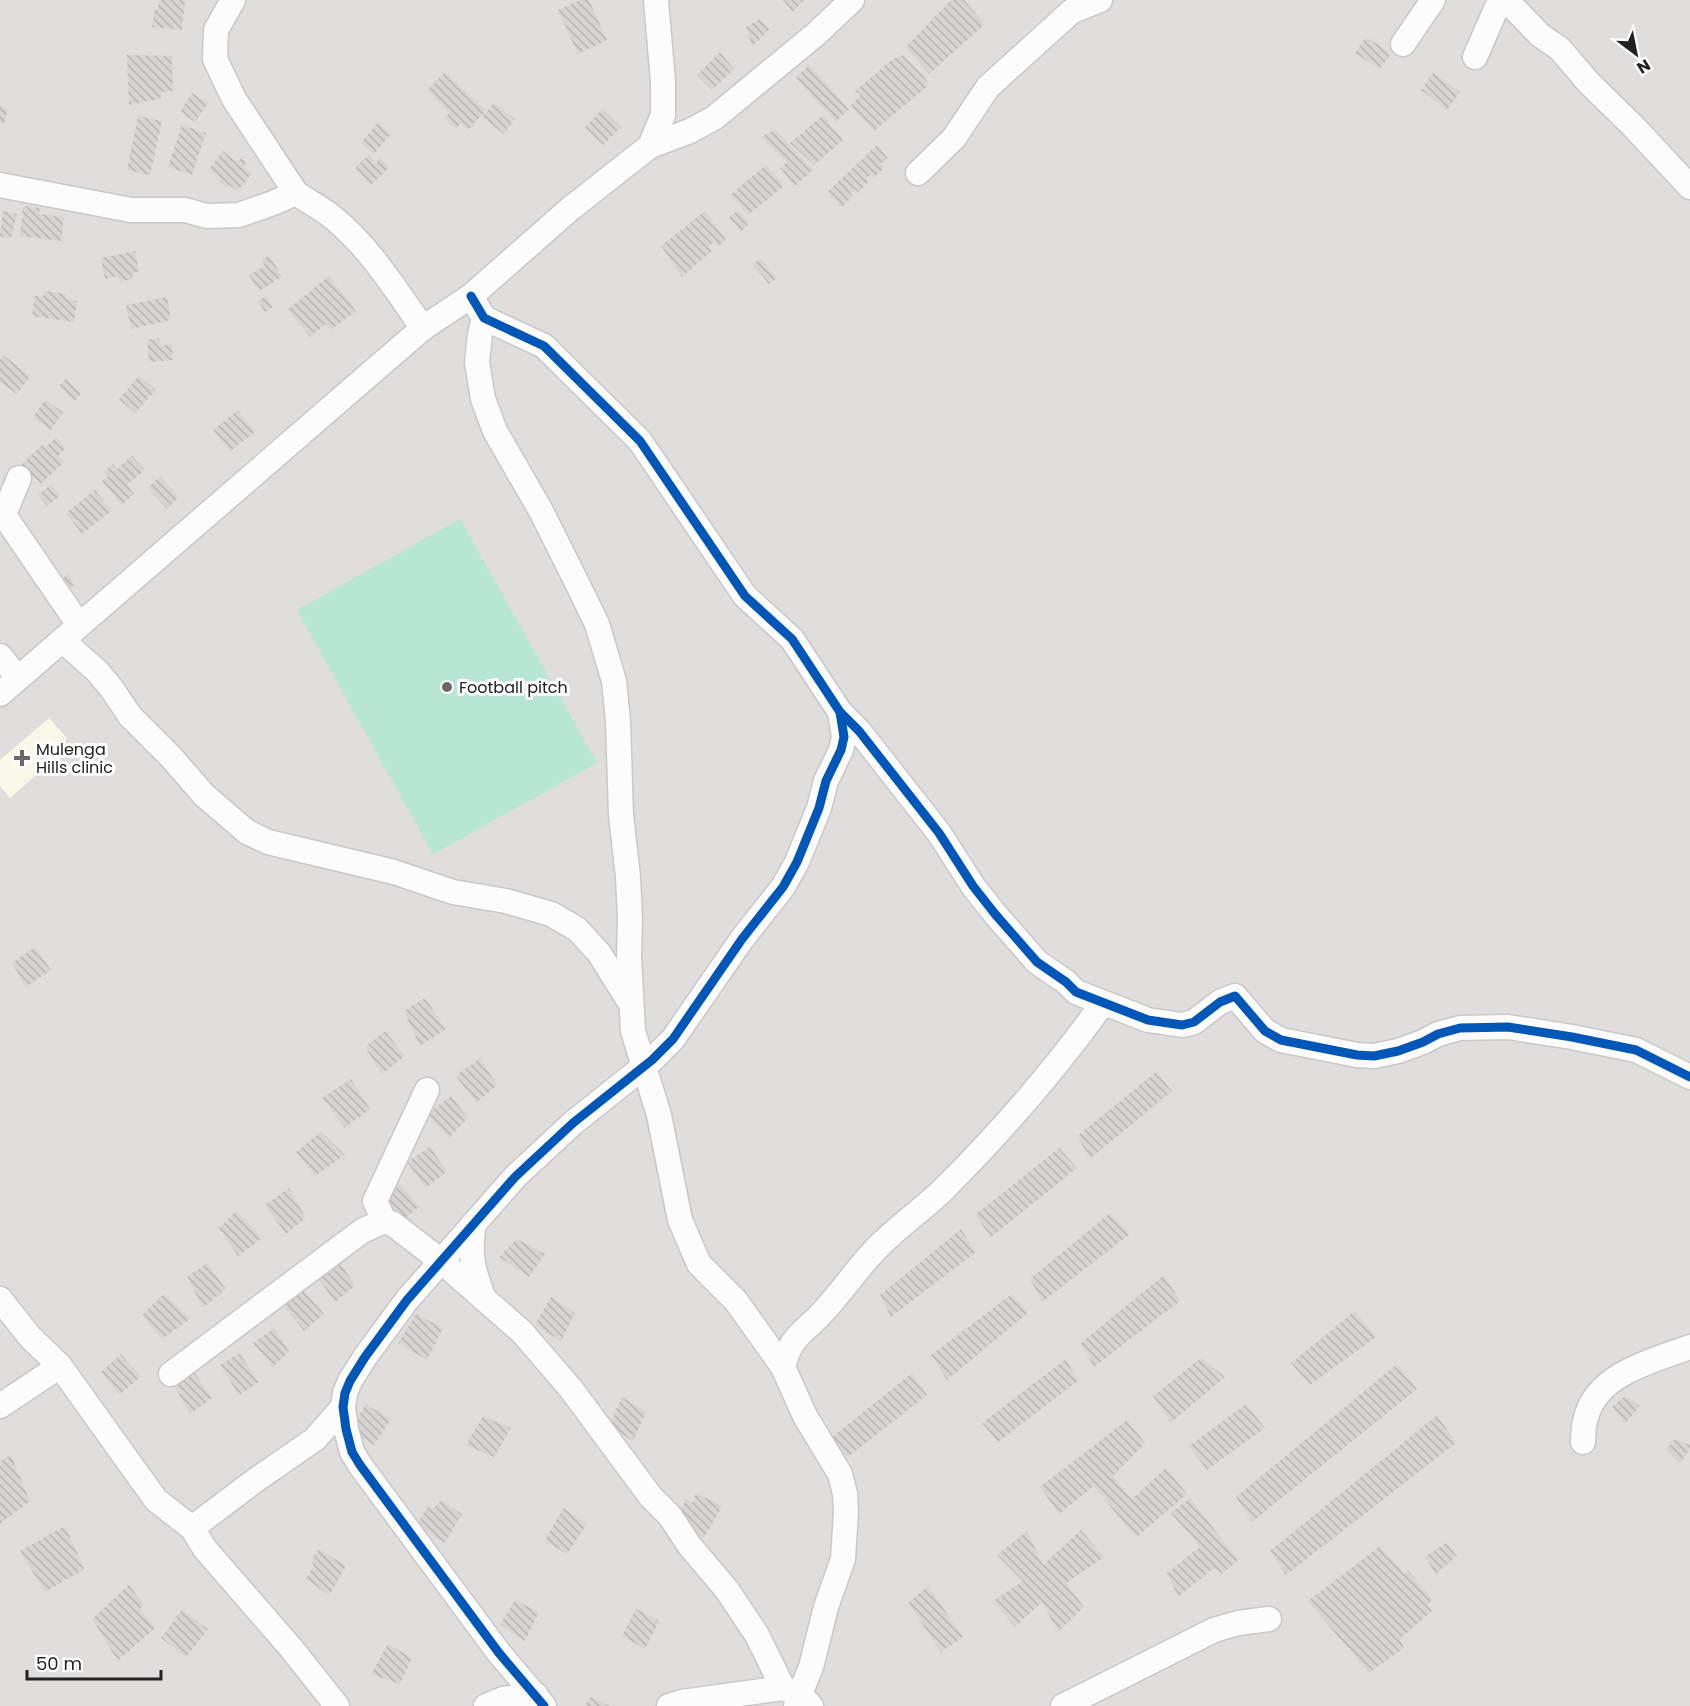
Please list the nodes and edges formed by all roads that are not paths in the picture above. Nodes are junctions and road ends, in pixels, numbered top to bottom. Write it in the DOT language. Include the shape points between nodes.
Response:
graph roads {
  1 [pos="233,0"];
  2 [pos="656,0"];
  3 [pos="852,0"];
  4 [pos="1100,0"];
  5 [pos="1433,0"];
  6 [pos="1500,0"];
  7 [pos="1506,0"];
  8 [pos="1402,44"];
  9 [pos="1475,57"];
  10 [pos="650,146"];
  11 [pos="918,173"];
  12 [pos="0,185"];
  13 [pos="1690,187"];
  14 [pos="296,193"];
  15 [pos="471,296"];
  16 [pos="484,318"];
  17 [pos="423,328"];
  18 [pos="20,478"];
  19 [pos="70,632"];
  20 [pos="0,656"];
  21 [pos="9,686"];
  22 [pos="840,712"];
  23 [pos="631,1003"];
  24 [pos="1103,1004"];
  25 [pos="645,1065"];
  26 [pos="1690,1077"];
  27 [pos="427,1090"];
  28 [pos="384,1221"];
  29 [pos="474,1223"];
  30 [pos="441,1261"];
  31 [pos="483,1296"];
  32 [pos="0,1299"];
  33 [pos="1690,1347"];
  34 [pos="60,1366"];
  35 [pos="783,1367"];
  36 [pos="171,1374"];
  37 [pos="0,1406"];
  38 [pos="343,1407"];
  39 [pos="315,1439"];
  40 [pos="1582,1442"];
  41 [pos="352,1452"];
  42 [pos="192,1528"];
  43 [pos="1269,1619"];
  44 [pos="499,1653"];
  45 [pos="798,1698"];
  46 [pos="540,1701"];
  47 [pos="488,1704"];
  48 [pos="337,1706"];
  49 [pos="669,1706"];
  50 [pos="1063,1706"];
  1 -- 14 [label="street" via="216,30 215,59 234,99"];
  2 -- 10 [label="street" via="663,115"];
  3 -- 10 [label="street" via="714,118"];
  4 -- 11 [label="street" via="1072,11 988,87 954,138"];
  5 -- 8 [label="street"];
  6 -- 9 [label="street"];
  7 -- 13 [label="street" via="1540,35 1560,49"];
  10 -- 15 [label="street" via="570,209"];
  12 -- 14 [label="street" via="131,210 185,210 207,216 239,215"];
  14 -- 17 [label="street" via="330,215 354,237"];
  15 -- 16 [label="street"];
  15 -- 17 [label="street"];
  16 -- 22 [label="street" via="543,346 640,441 745,596 792,639"];
  16 -- 23 [label="street" via="477,362 483,399 495,431 536,500 597,624 614,681 630,908"];
  17 -- 19 [label="street"];
  18 -- 19 [label="street" via="6,518"];
  19 -- 21 [label="street"];
  19 -- 23 [label="street" via="130,716 204,795 247,832 268,842 394,872 453,892 551,914 574,926 592,945"];
  20 -- 21 [label="street"];
  22 -- 24 [label="street" via="859,730 939,833 973,886 1037,962 1076,992"];
  22 -- 25 [label="street" via="844,737 841,750 797,862 673,1039"];
  23 -- 25 [label="street" via="633,1031"];
  24 -- 26 [label="street" via="1148,1020 1182,1025 1194,1022 1234,996 1265,1031 1281,1040 1374,1056 1460,1028 1508,1027 1636,1050"];
  24 -- 35 [label="street" via="1068,1052 991,1140 940,1193 880,1244 822,1313 798,1335"];
  25 -- 29 [label="street" via="573,1123"];
  25 -- 35 [label="street" via="680,1221 691,1249 699,1264 736,1301"];
  27 -- 28 [label="street" via="375,1201"];
  28 -- 30 [label="street" via="400,1228"];
  28 -- 36 [label="street" via="362,1231"];
  29 -- 30 [label="street"];
  29 -- 31 [label="street" via="472,1264"];
  30 -- 31 [label="street"];
  30 -- 38 [label="street" via="365,1357 350,1381"];
  31 -- 45 [label="street" via="522,1332 571,1389 726,1590"];
  32 -- 34 [label="street" via="30,1337"];
  33 -- 40 [label="street" via="1633,1368 1601,1391 1587,1413"];
  34 -- 37 [label="street"];
  34 -- 42 [label="street" via="156,1500"];
  35 -- 45 [label="street" via="805,1416 840,1474 846,1512 843,1559"];
  38 -- 39 [label="street"];
  38 -- 41 [label="street"];
  39 -- 41 [label="street"];
  39 -- 42 [label="street"];
  41 -- 44 [label="street"];
  42 -- 48 [label="street" via="205,1549"];
  43 -- 50 [label="street" via="1214,1630"];
  44 -- 46 [label="street"];
  44 -- 47 [label="street" via="499,1681"];
  45 -- 49 [label="street" via="682,1702"];
  46 -- 47 [label="street" via="503,1699"];
}
